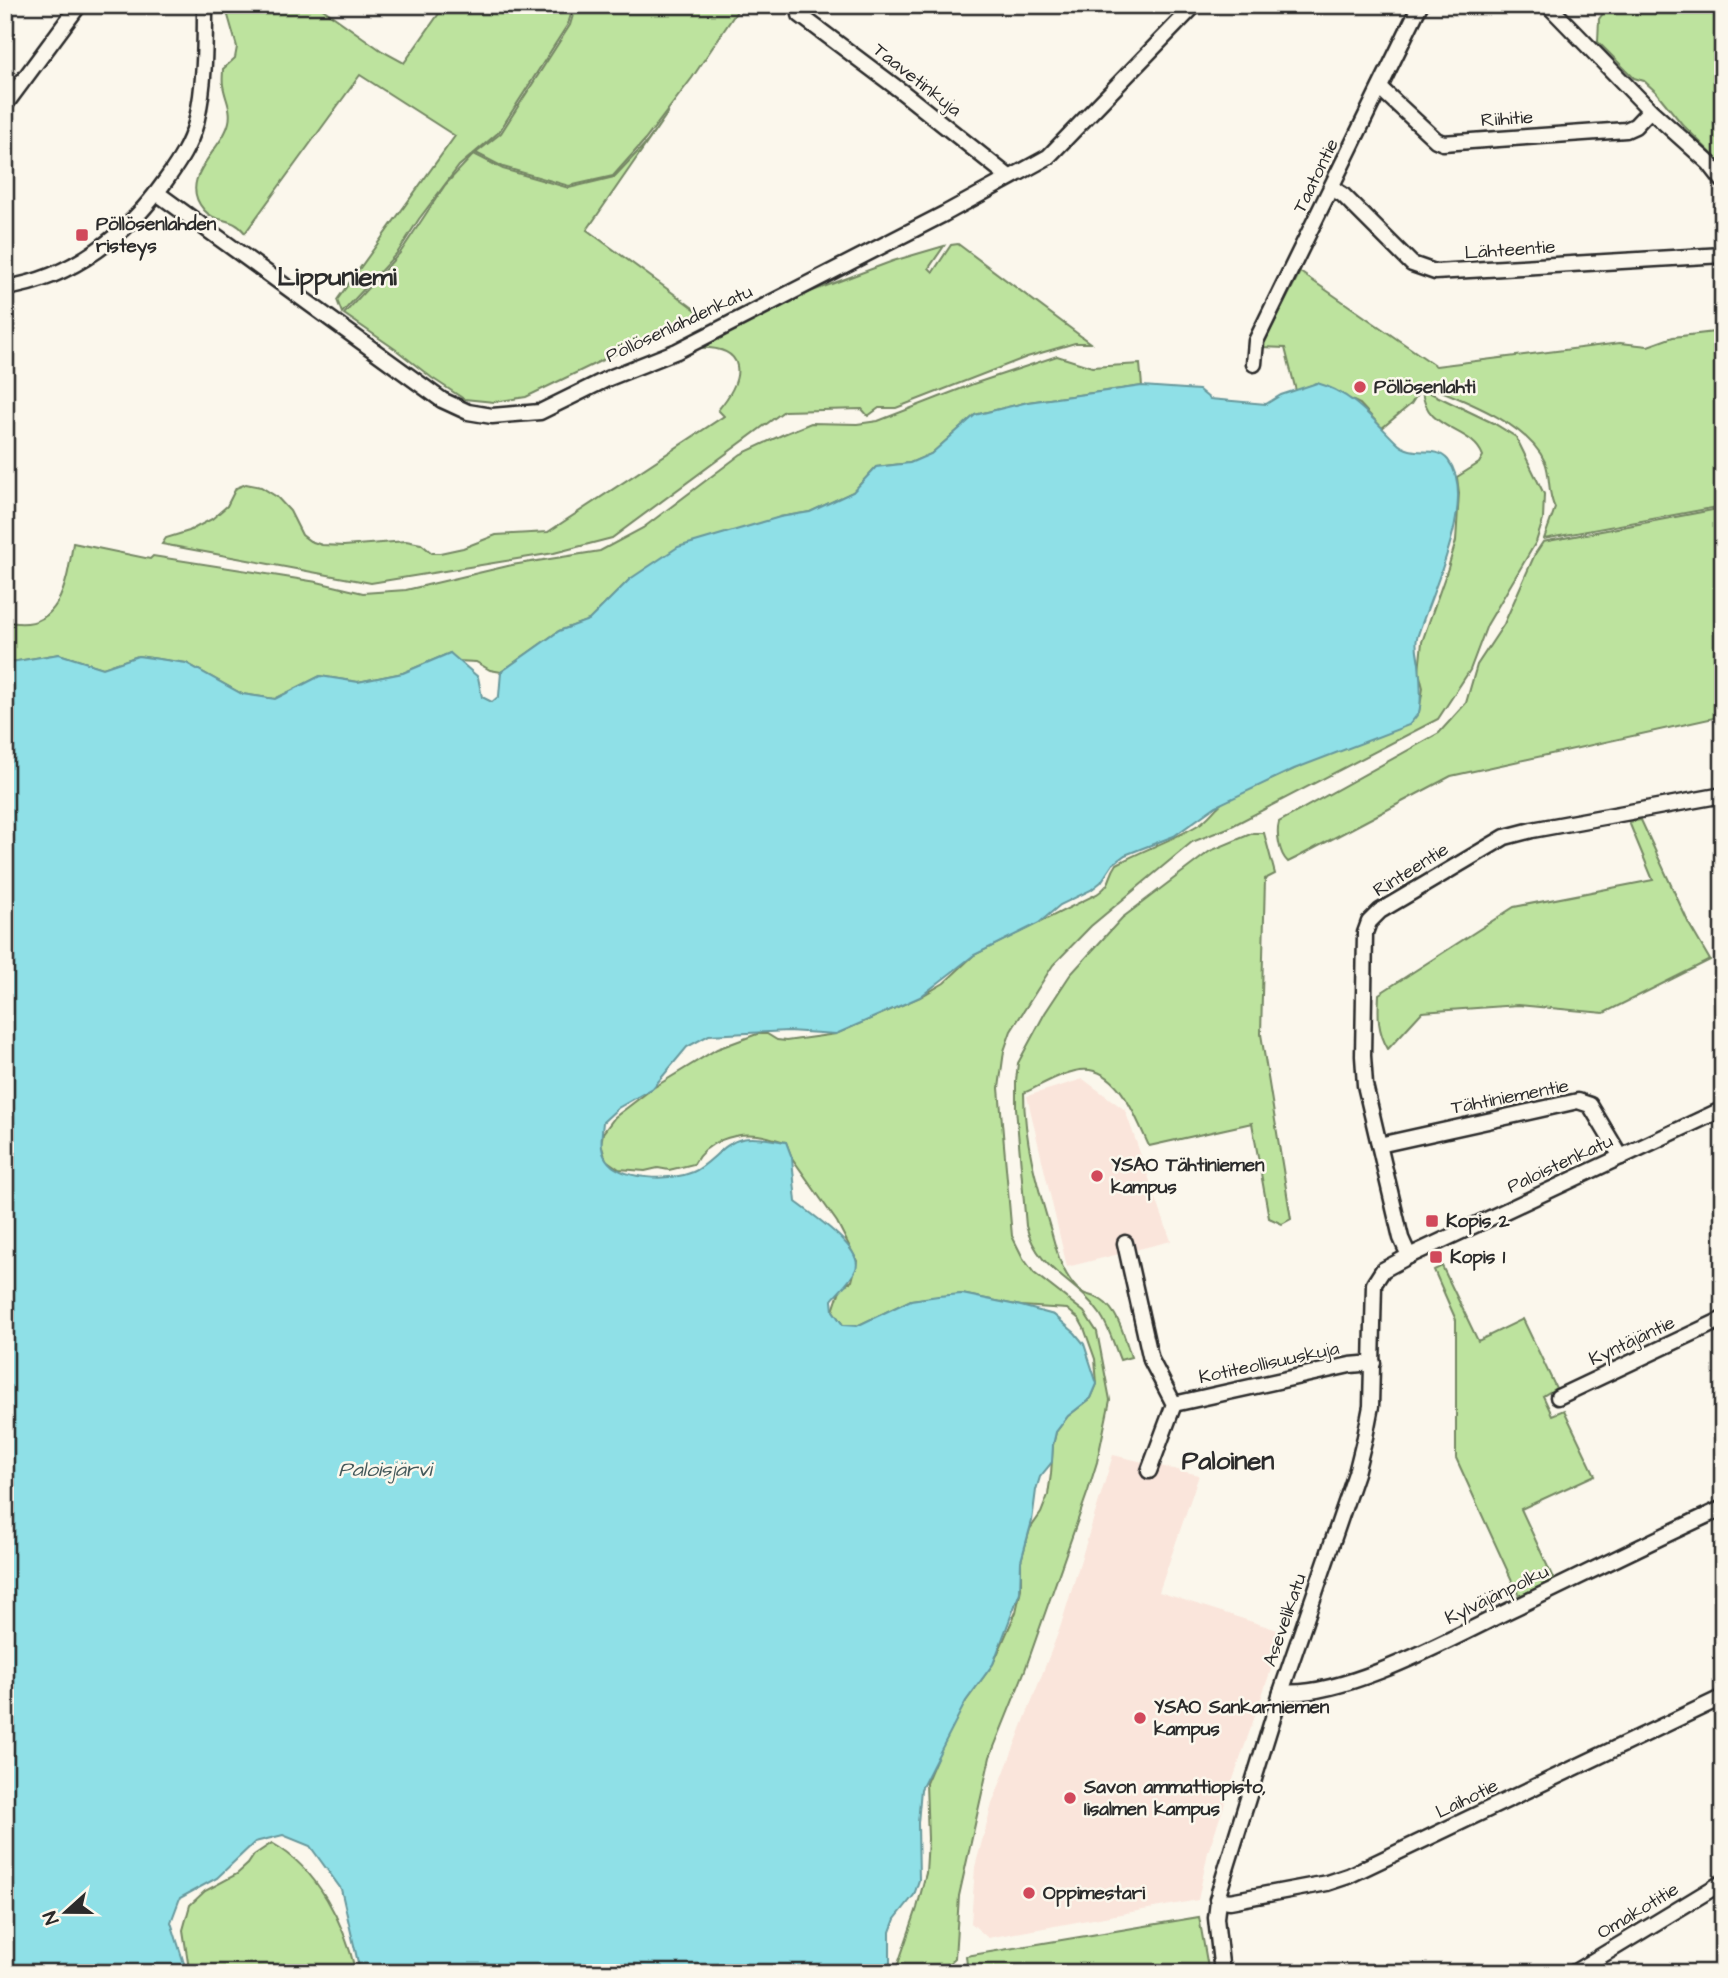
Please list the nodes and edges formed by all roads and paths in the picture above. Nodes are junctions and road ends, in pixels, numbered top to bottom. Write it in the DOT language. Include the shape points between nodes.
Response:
graph roads {
  1 [pos="79,5"];
  2 [pos="205,5"];
  3 [pos="1195,5"];
  4 [pos="1420,5"];
  5 [pos="1548,5"];
  6 [pos="800,15"];
  7 [pos="1380,88"];
  8 [pos="5,105"];
  9 [pos="1650,110"];
  10 [pos="1009,177"];
  11 [pos="1723,181"];
  12 [pos="1332,188"];
  13 [pos="157,193"];
  14 [pos="1723,255"];
  15 [pos="5,288"];
  16 [pos="1254,364"];
  17 [pos="1723,795"];
  18 [pos="1723,1109"];
  19 [pos="1379,1145"];
  20 [pos="1621,1157"];
  21 [pos="1125,1243"];
  22 [pos="1409,1255"];
  23 [pos="1378,1276"];
  24 [pos="1723,1319"];
  25 [pos="1373,1363"];
  26 [pos="1558,1397"];
  27 [pos="1174,1404"];
  28 [pos="1149,1471"];
  29 [pos="1723,1508"];
  30 [pos="1281,1692"];
  31 [pos="1723,1697"];
  32 [pos="1723,1882"];
  33 [pos="1217,1899"];
  34 [pos="1222,1973"];
  35 [pos="1573,1973"];
  1 -- 8 [label="street"];
  2 -- 13 [label="street" via="195,125 184,155"];
  3 -- 10 [label="street, Pöllösenlahdenkatu" via="1048,157"];
  4 -- 7 [label="street, Taatontie"];
  5 -- 9 [label="street"];
  6 -- 10 [label="street, Taavetinkuja"];
  7 -- 9 [label="street, Riihitie" via="1443,143 1626,130"];
  7 -- 12 [label="street, Taatontie"];
  9 -- 11 [label="street"];
  10 -- 13 [label="street, Pöllösenlahdenkatu" via="677,351 540,411 492,415 468,412 442,400"];
  12 -- 14 [label="street, Lähteentie" via="1412,264 1436,272"];
  12 -- 16 [label="street, Taatontie" via="1256,341"];
  13 -- 15 [label="street" via="136,219 86,258 61,272"];
  17 -- 19 [label="street, Rinteentie" via="1505,837 1369,922 1365,933 1363,1056"];
  18 -- 20 [label="street, Paloistenkatu"];
  19 -- 20 [label="street, Tähtiniementie" via="1578,1101 1590,1105"];
  19 -- 22 [label="street, Rinteentie"];
  20 -- 22 [label="street, Paloistenkatu"];
  21 -- 27 [label="street" via="1151,1360"];
  22 -- 23 [label="street, Paloistenkatu"];
  23 -- 25 [label="street, Asevelikatu" via="1373,1294"];
  24 -- 26 [label="street, Kyntäjäntie"];
  25 -- 27 [label="street, Kotiteollisuuskuja" via="1350,1364"];
  25 -- 30 [label="street, Asevelikatu" via="1369,1423 1356,1473"];
  27 -- 28 [label="street"];
  29 -- 30 [label="street, Kylväjänpolku" via="1389,1666 1335,1685"];
  30 -- 33 [label="street, Asevelikatu"];
  31 -- 33 [label="street, Laihotie" via="1348,1876 1230,1901"];
  32 -- 35 [label="street, Omakotitie"];
  33 -- 34 [label="street, Asevelikatu"];
}
